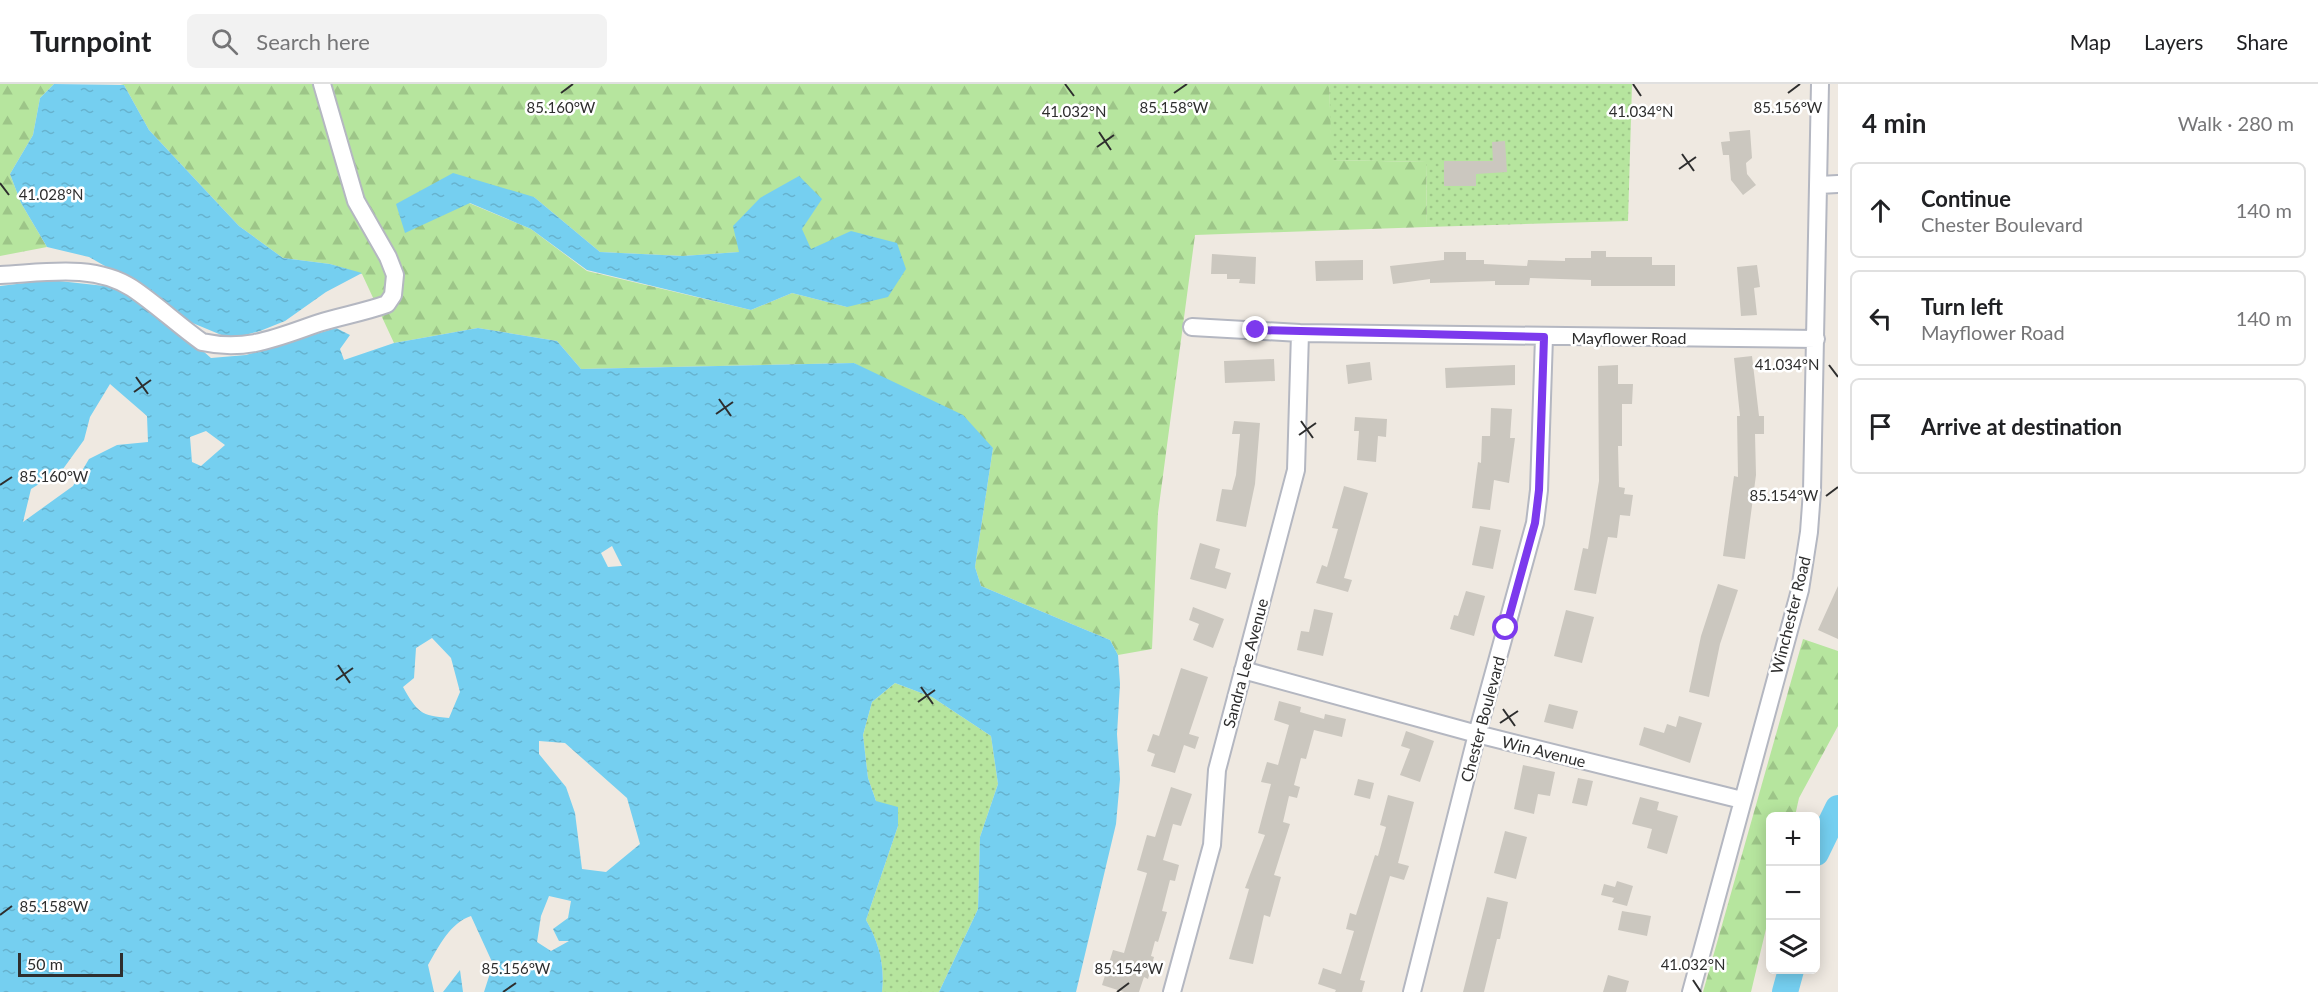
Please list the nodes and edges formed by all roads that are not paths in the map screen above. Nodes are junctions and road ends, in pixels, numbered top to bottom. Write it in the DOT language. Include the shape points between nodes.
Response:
graph roads {
  1 [pos="322,84"];
  2 [pos="1820,84"];
  3 [pos="1838,184"];
  4 [pos="1819,185"];
  5 [pos="0,274"];
  6 [pos="1192,327"];
  7 [pos="1300,333"];
  8 [pos="1544,337"];
  9 [pos="1816,339"];
  10 [pos="1243,670"];
  11 [pos="1478,734"];
  12 [pos="1742,800"];
  13 [pos="1172,992"];
  14 [pos="1412,992"];
  15 [pos="1690,992"];
  1 -- 5 [label="street" via="356,201 395,275 393,295 387,304 273,340 216,345 202,342 131,287 112,278 94,273"];
  2 -- 4 [label="street, Winchester Road"];
  3 -- 4 [label="street"];
  4 -- 9 [label="street, Winchester Road"];
  6 -- 7 [label="street, Mayflower Road"];
  7 -- 8 [label="street, Mayflower Road"];
  7 -- 10 [label="street, Sandra Lee Avenue" via="1296,470"];
  8 -- 9 [label="street, Mayflower Road"];
  8 -- 11 [label="street, Chester Boulevard" via="1535,523"];
  9 -- 12 [label="street, Winchester Road" via="1809,532 1800,590"];
  10 -- 11 [label="street, Win Avenue"];
  10 -- 13 [label="street, Sandra Lee Avenue" via="1217,770 1212,845"];
  11 -- 12 [label="street, Win Avenue"];
  11 -- 14 [label="street, Chester Boulevard"];
  12 -- 15 [label="street, Winchester Road"];
}
